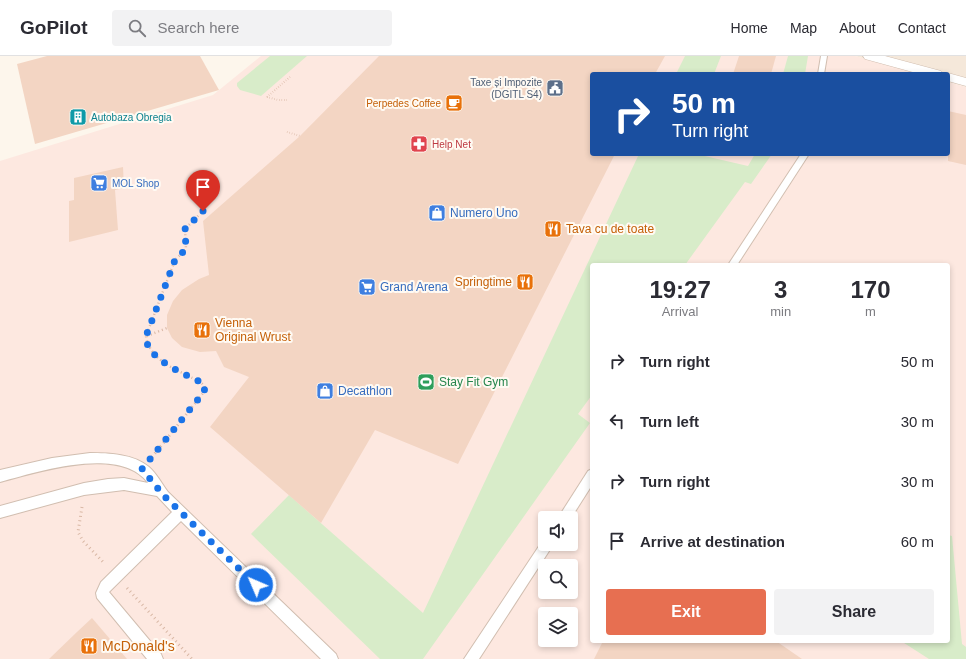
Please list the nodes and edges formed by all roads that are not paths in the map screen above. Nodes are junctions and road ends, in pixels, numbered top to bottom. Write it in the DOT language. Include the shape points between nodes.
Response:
graph roads {
  1 [pos="824,56"];
  2 [pos="870,56"];
  3 [pos="821,72"];
  4 [pos="929,72"];
  5 [pos="950,78"];
  6 [pos="966,82"];
  7 [pos="804,156"];
  8 [pos="733,263"];
  9 [pos="0,476"];
  10 [pos="590,478"];
  11 [pos="160,491"];
  12 [pos="569,511"];
  13 [pos="0,512"];
  14 [pos="181,512"];
  15 [pos="541,551"];
  16 [pos="156,659"];
  17 [pos="331,659"];
  18 [pos="471,659"];
  1 -- 3 [label="lane"];
  2 -- 4 [label="street"];
  5 -- 6 [label="street"];
  7 -- 8 [label="lane"];
  9 -- 11 [label="lane" via="94,458 120,461 142,469"];
  10 -- 12 [label="lane"];
  11 -- 13 [label="lane" via="124,484 97,486"];
  11 -- 14 [label="lane"];
  14 -- 16 [label="lane" via="105,586 102,594"];
  14 -- 17 [label="lane"];
  15 -- 18 [label="lane"];
}
